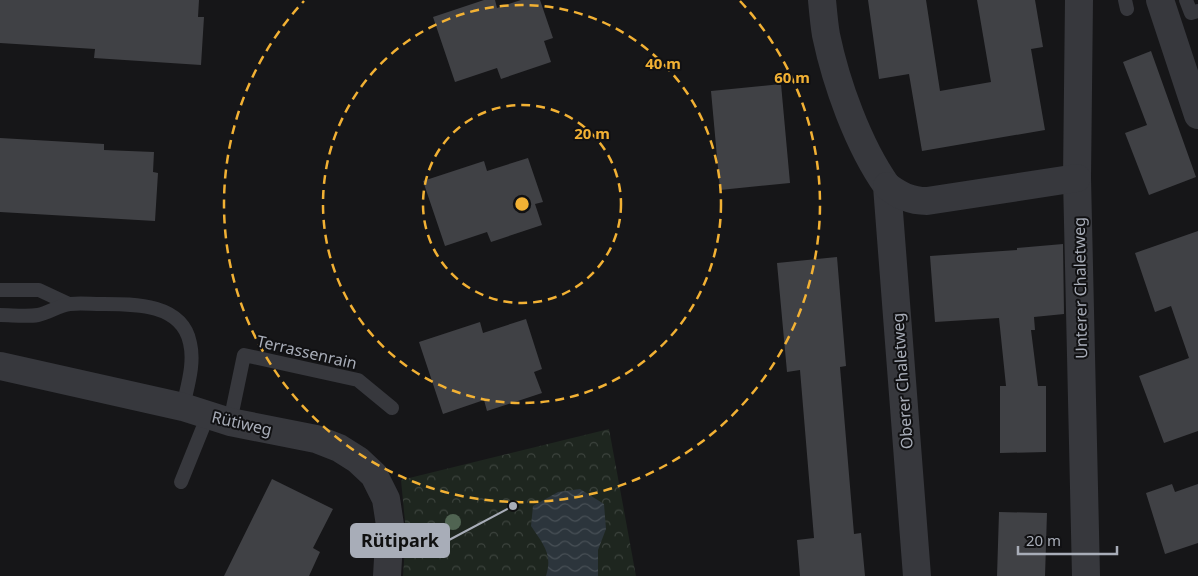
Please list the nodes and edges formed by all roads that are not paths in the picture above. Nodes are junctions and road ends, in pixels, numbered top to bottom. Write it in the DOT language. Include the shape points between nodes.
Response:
graph roads {
  1 [pos="822,0"];
  2 [pos="1079,0"];
  3 [pos="1160,0"];
  4 [pos="1186,0"];
  5 [pos="1198,11"];
  6 [pos="1198,115"];
  7 [pos="1077,178"];
  8 [pos="887,186"];
  9 [pos="0,290"];
  10 [pos="68,304"];
  11 [pos="0,315"];
  12 [pos="0,366"];
  13 [pos="183,407"];
  14 [pos="392,408"];
  15 [pos="219,419"];
  16 [pos="181,482"];
  17 [pos="387,576"];
  18 [pos="917,576"];
  19 [pos="1086,576"];
  1 -- 8 [label="street, Oberer Chaletweg" via="826,35 843,94 857,130"];
  2 -- 7 [label="street, Unterer Chaletweg"];
  3 -- 6 [label="street"];
  4 -- 5 [label="lane" via="1191,13"];
  7 -- 8 [label="street, Oberer Chaletweg" via="927,201 905,197"];
  7 -- 19 [label="street, Unterer Chaletweg"];
  8 -- 18 [label="street, Oberer Chaletweg"];
  9 -- 10 [label="lane" via="39,290"];
  10 -- 11 [label="lane" via="37,315"];
  10 -- 13 [label="lane" via="147,306 176,320 185,330 191,350"];
  12 -- 13 [label="street, Rütiweg"];
  13 -- 15 [label="street, Rütiweg"];
  14 -- 15 [label="lane, Terrassenrain" via="358,380 244,355"];
  15 -- 16 [label="lane"];
  15 -- 17 [label="street, Rütiweg" via="316,439 358,460 374,475 386,499 390,526"];
}
